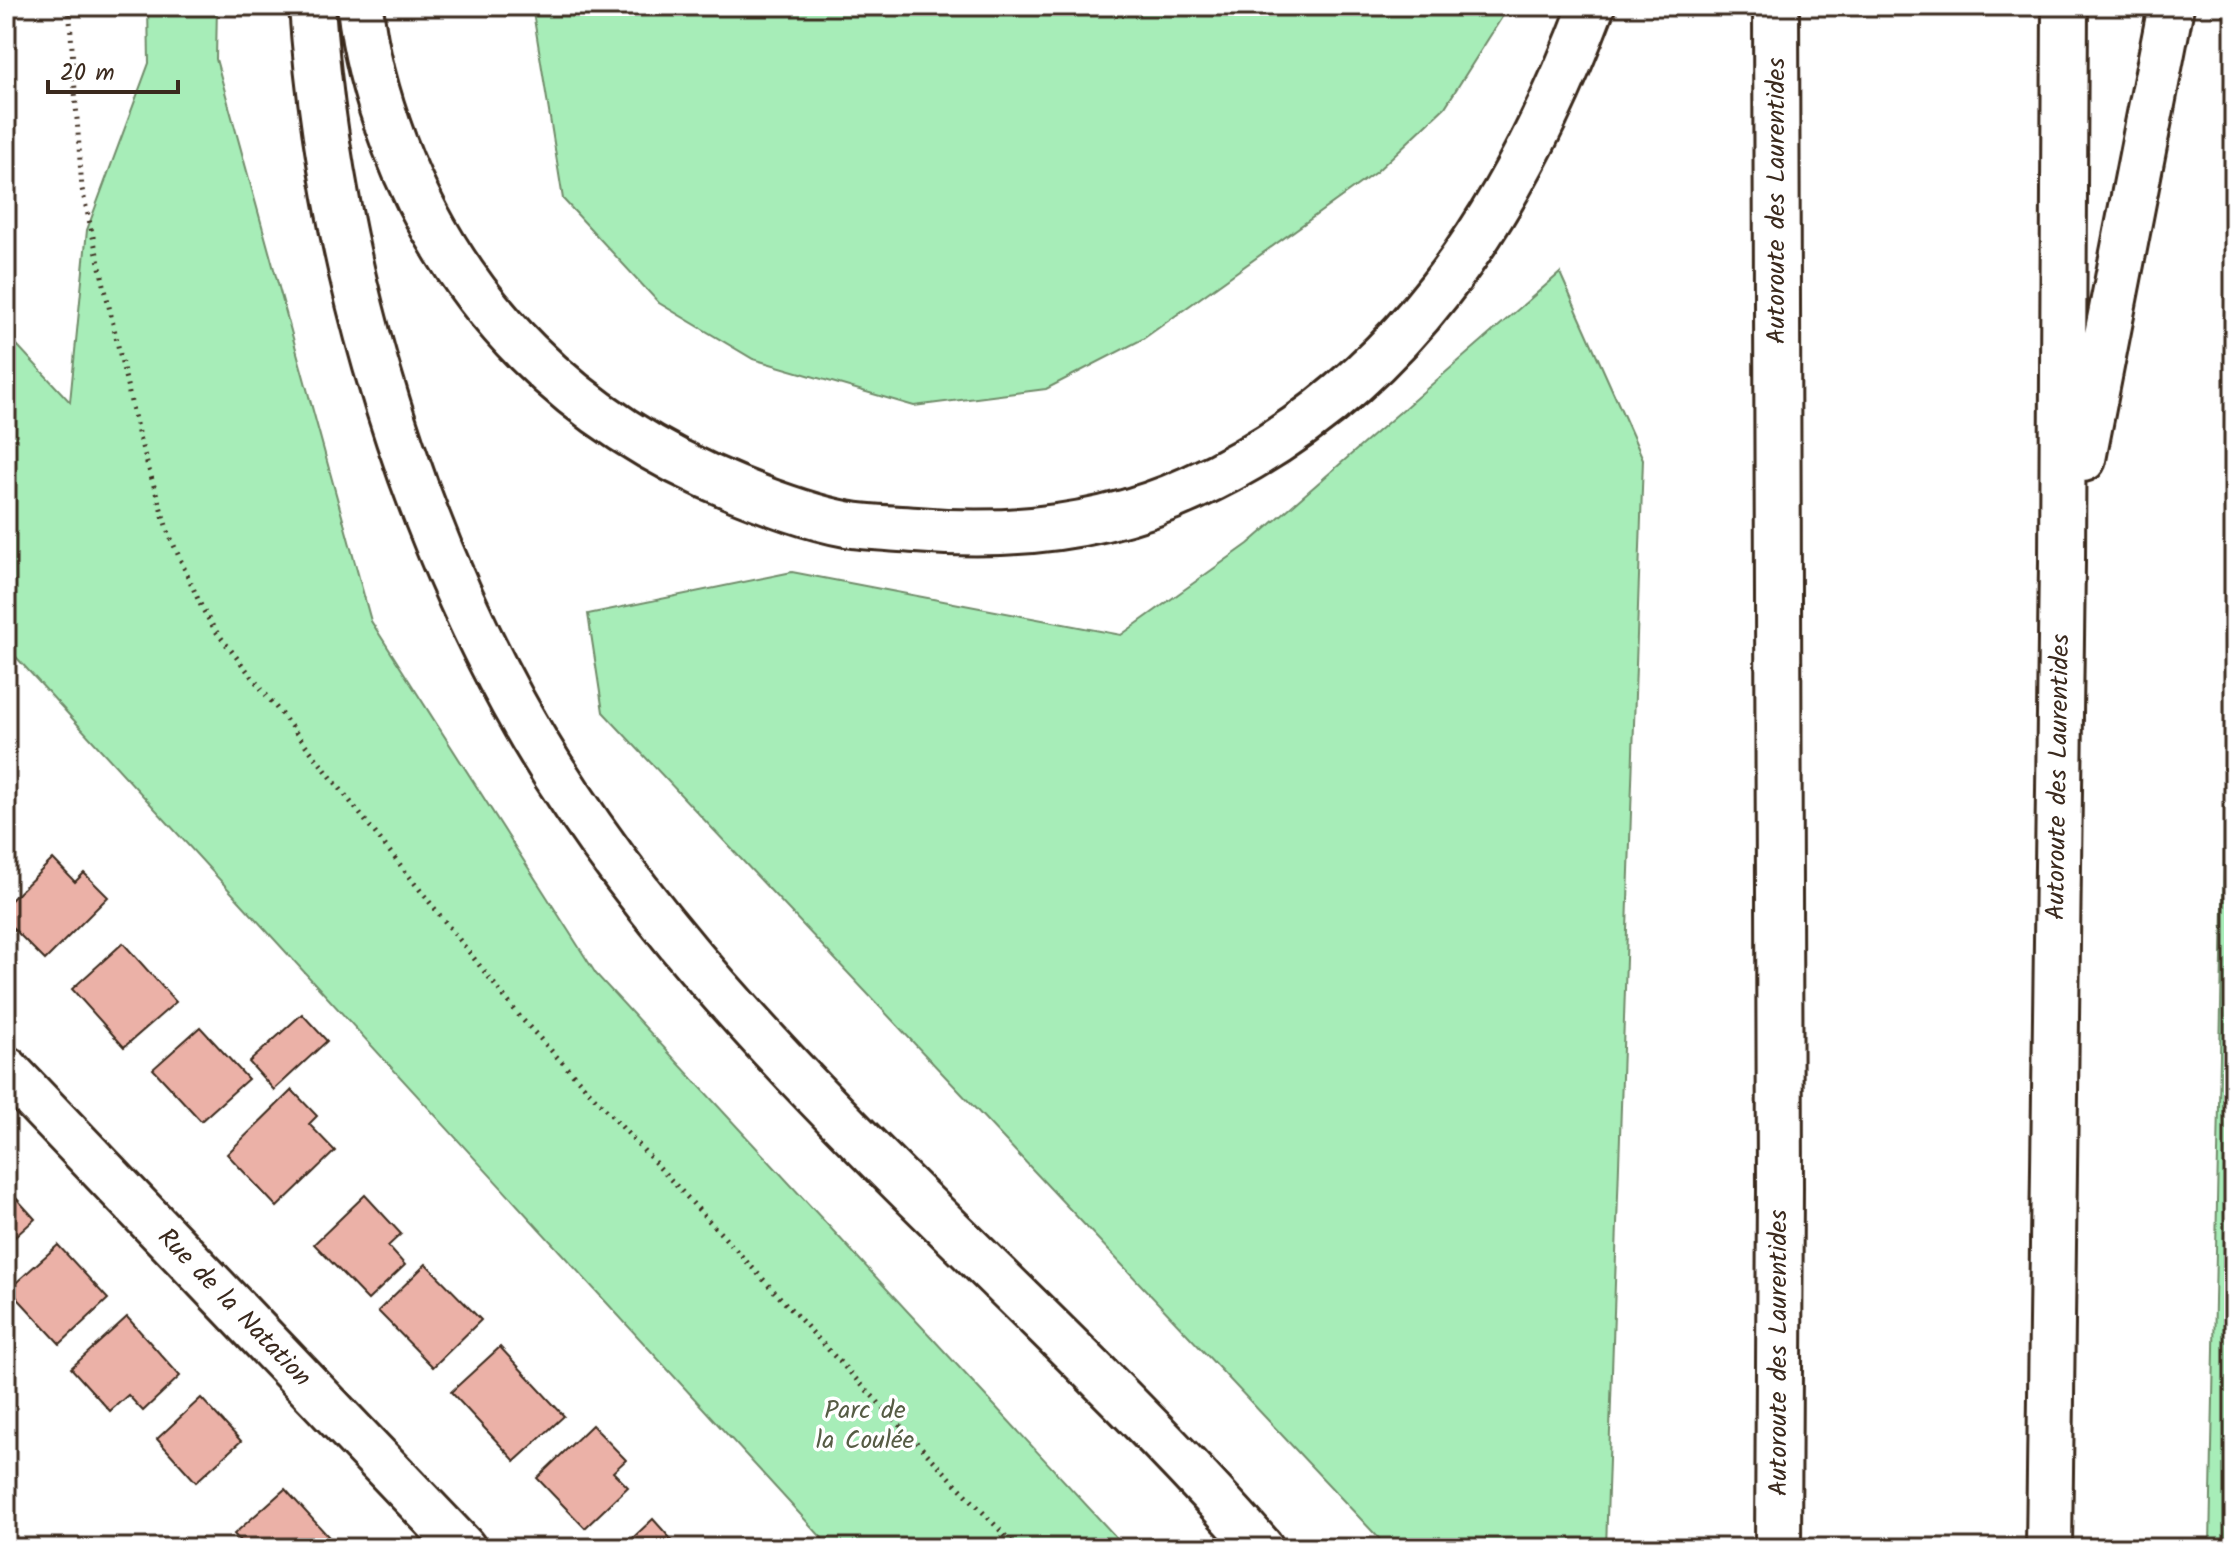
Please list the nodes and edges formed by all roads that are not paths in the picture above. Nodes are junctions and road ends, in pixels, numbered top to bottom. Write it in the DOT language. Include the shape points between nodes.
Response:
graph roads {
  1 [pos="312,6"];
  2 [pos="360,6"];
  3 [pos="1592,6"];
  4 [pos="1776,6"];
  5 [pos="2065,6"];
  6 [pos="2171,6"];
  7 [pos="2062,563"];
  8 [pos="6,1069"];
  9 [pos="463,1548"];
  10 [pos="1261,1548"];
  11 [pos="1778,1548"];
  12 [pos="2049,1548"];
  1 -- 10 [label="main road" via="336,190 388,400 457,587 538,745 664,924 746,1020 1093,1370"];
  2 -- 3 [label="main road" via="385,121 423,210 460,274 527,353 617,426 703,475 846,524 955,533 1052,529 1146,506 1190,489 1276,442 1362,377 1432,302 1495,212 1552,105"];
  4 -- 11 [label="main road, Autoroute des Laurentides"];
  5 -- 7 [label="main road, Autoroute des Laurentides"];
  6 -- 7 [label="main road"];
  7 -- 12 [label="main road, Autoroute des Laurentides"];
  8 -- 9 [label="main road, Rue de la Natation"];
}
